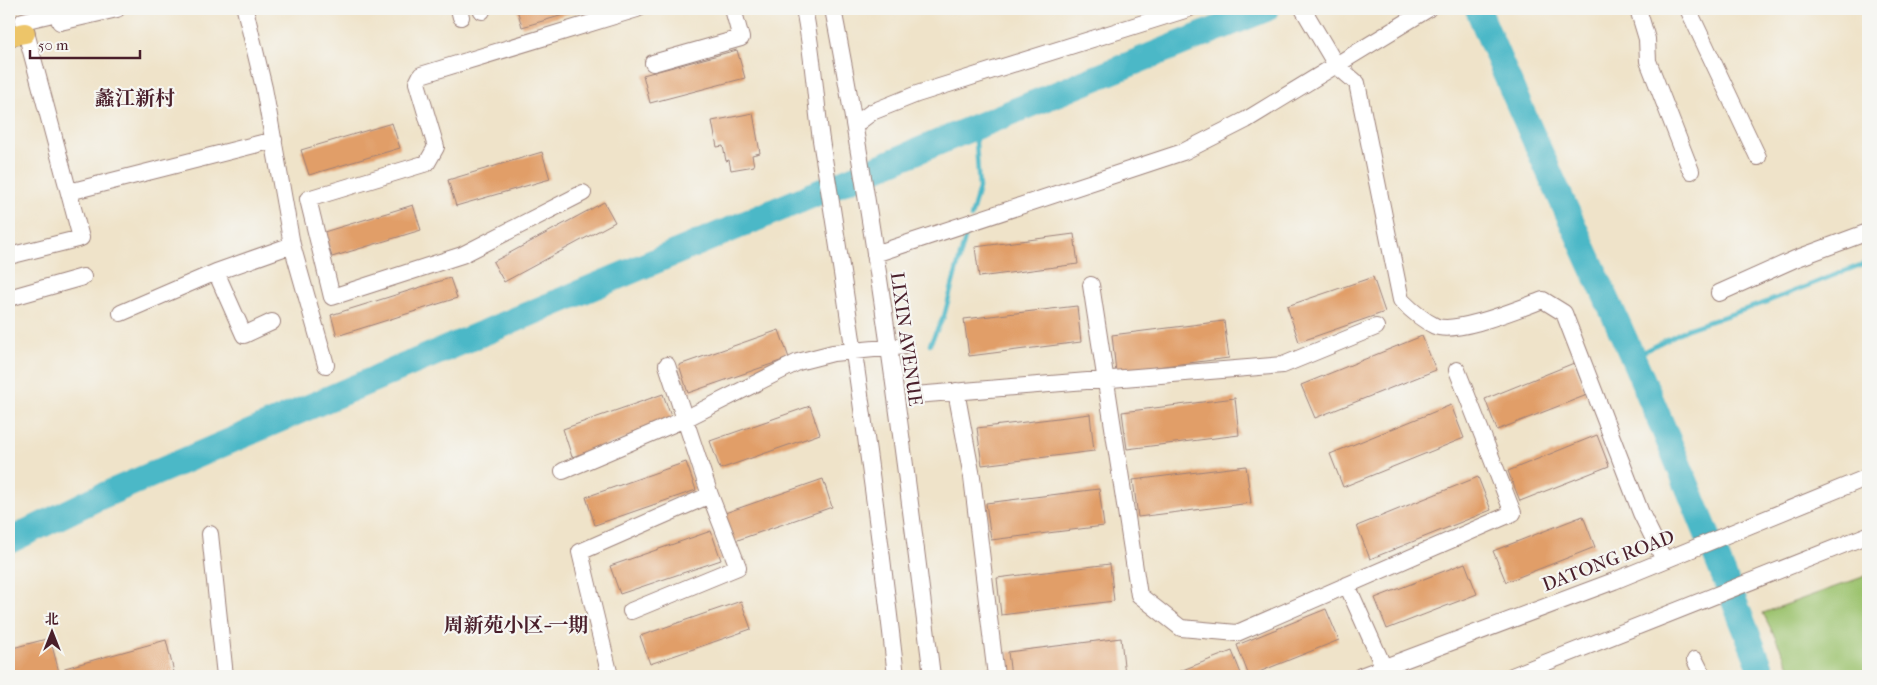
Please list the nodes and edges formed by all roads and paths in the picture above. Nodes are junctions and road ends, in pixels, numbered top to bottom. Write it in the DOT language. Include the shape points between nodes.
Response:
graph roads {
  1 [pos="117,9"];
  2 [pos="245,9"];
  3 [pos="637,9"];
  4 [pos="734,9"];
  5 [pos="804,9"];
  6 [pos="833,9"];
  7 [pos="1188,9"];
  8 [pos="1638,9"];
  9 [pos="1688,9"];
  10 [pos="64,10"];
  11 [pos="1304,11"];
  12 [pos="1421,13"];
  13 [pos="16,29"];
  14 [pos="653,63"];
  15 [pos="1336,65"];
  16 [pos="856,124"];
  17 [pos="274,140"];
  18 [pos="1758,157"];
  19 [pos="1691,171"];
  20 [pos="69,192"];
  21 [pos="583,193"];
  22 [pos="1868,232"];
  23 [pos="292,245"];
  24 [pos="875,254"];
  25 [pos="9,256"];
  26 [pos="216,272"];
  27 [pos="83,277"];
  28 [pos="1090,285"];
  29 [pos="1719,293"];
  30 [pos="9,298"];
  31 [pos="121,313"];
  32 [pos="272,322"];
  33 [pos="1376,327"];
  34 [pos="906,346"];
  35 [pos="887,347"];
  36 [pos="855,350"];
  37 [pos="326,365"];
  38 [pos="667,365"];
  39 [pos="1458,370"];
  40 [pos="1104,379"];
  41 [pos="956,391"];
  42 [pos="915,395"];
  43 [pos="685,419"];
  44 [pos="564,471"];
  45 [pos="1868,477"];
  46 [pos="710,495"];
  47 [pos="210,534"];
  48 [pos="1868,535"];
  49 [pos="1670,558"];
  50 [pos="1347,585"];
  51 [pos="630,610"];
  52 [pos="1695,660"];
  53 [pos="1384,668"];
  54 [pos="225,676"];
  55 [pos="610,676"];
  56 [pos="896,676"];
  57 [pos="932,676"];
  58 [pos="996,676"];
  59 [pos="1361,676"];
  60 [pos="1512,676"];
  61 [pos="1702,676"];
  1 -- 13 [label="street"];
  2 -- 17 [label="street"];
  3 -- 21 [label="street" via="421,75 417,83 436,147 426,163 308,199 332,297 462,255"];
  4 -- 14 [label="street" via="741,38"];
  5 -- 36 [label="street"];
  6 -- 16 [label="street, LIXIN AVENUE"];
  7 -- 16 [label="street" via="917,94 872,112"];
  8 -- 19 [label="street" via="1647,39 1648,61"];
  9 -- 18 [label="street"];
  10 -- 13 [label="street"];
  11 -- 15 [label="street"];
  12 -- 15 [label="street"];
  13 -- 20 [label="street"];
  15 -- 24 [label="street" via="1246,120 1183,152"];
  15 -- 49 [label="street" via="1357,83 1401,300 1436,327 1461,327 1543,300 1564,313 1642,513"];
  16 -- 24 [label="street, LIXIN AVENUE"];
  17 -- 20 [label="street"];
  17 -- 23 [label="street"];
  20 -- 25 [label="street" via="81,238"];
  22 -- 29 [label="street"];
  23 -- 26 [label="street"];
  23 -- 37 [label="street"];
  24 -- 35 [label="street, LIXIN AVENUE"];
  26 -- 31 [label="street"];
  26 -- 32 [label="street" via="244,334"];
  27 -- 30 [label="street"];
  28 -- 40 [label="street"];
  33 -- 40 [label="street" via="1283,365"];
  34 -- 35 [label="street"];
  35 -- 36 [label="street"];
  35 -- 57 [label="street, LIXIN AVENUE"];
  36 -- 43 [label="street" via="798,362"];
  36 -- 56 [label="street"];
  38 -- 43 [label="street"];
  39 -- 50 [label="street" via="1513,513"];
  40 -- 41 [label="street"];
  40 -- 50 [label="street" via="1139,595 1182,628 1237,633"];
  41 -- 42 [label="street"];
  41 -- 58 [label="street" via="972,477"];
  43 -- 44 [label="street"];
  43 -- 46 [label="street"];
  45 -- 49 [label="street, DATONG ROAD"];
  46 -- 51 [label="street" via="738,567"];
  46 -- 55 [label="street" via="580,552"];
  47 -- 54 [label="street"];
  48 -- 60 [label="street"];
  49 -- 53 [label="street, DATONG ROAD"];
  50 -- 53 [label="street"];
  52 -- 61 [label="street"];
  53 -- 59 [label="street, DATONG ROAD"];
}
